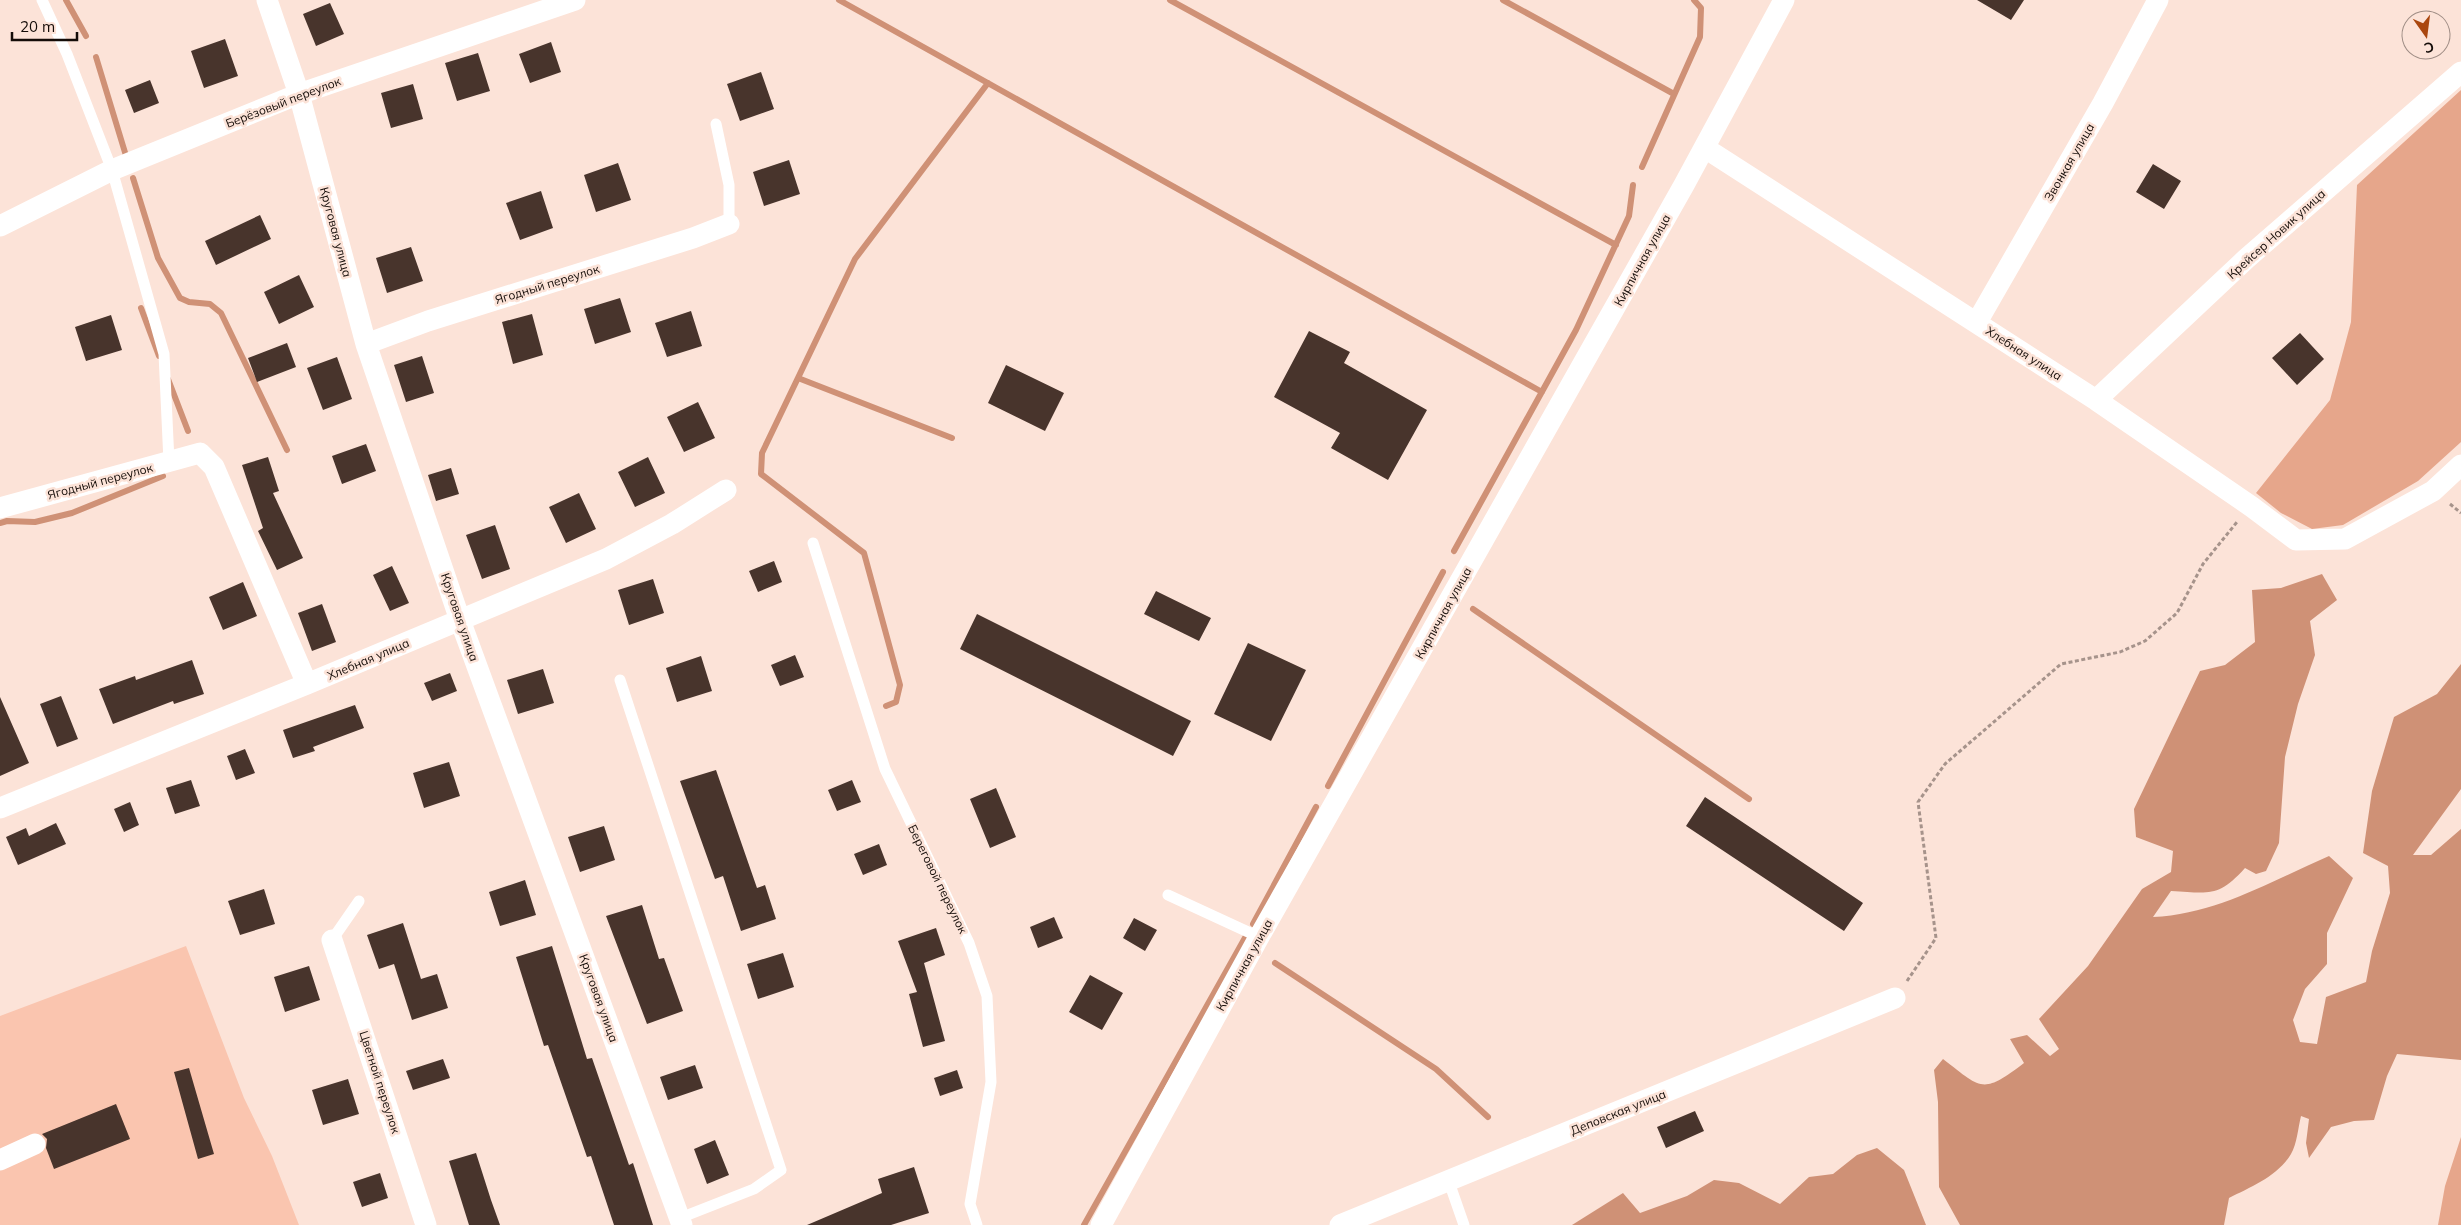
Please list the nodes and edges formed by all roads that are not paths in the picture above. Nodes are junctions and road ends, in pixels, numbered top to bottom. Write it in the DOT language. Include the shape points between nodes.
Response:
graph roads {
  1 [pos="42,0"];
  2 [pos="267,0"];
  3 [pos="575,0"];
  4 [pos="1784,0"];
  5 [pos="2158,0"];
  6 [pos="2461,72"];
  7 [pos="299,94"];
  8 [pos="716,124"];
  9 [pos="1705,148"];
  10 [pos="112,170"];
  11 [pos="729,224"];
  12 [pos="0,226"];
  13 [pos="1977,322"];
  14 [pos="366,344"];
  15 [pos="2096,400"];
  16 [pos="169,462"];
  17 [pos="2461,465"];
  18 [pos="726,490"];
  19 [pos="0,508"];
  20 [pos="813,543"];
  21 [pos="460,620"];
  22 [pos="620,680"];
  23 [pos="307,684"];
  24 [pos="0,808"];
  25 [pos="1168,895"];
  26 [pos="358,901"];
  27 [pos="1259,937"];
  28 [pos="332,940"];
  29 [pos="1895,998"];
  30 [pos="35,1144"];
  31 [pos="0,1160"];
  32 [pos="1449,1182"];
  33 [pos="681,1222"];
  34 [pos="426,1225"];
  35 [pos="977,1225"];
  36 [pos="1101,1225"];
  37 [pos="1340,1225"];
  38 [pos="1464,1225"];
  1 -- 10 [label="lane" via="68,54"];
  2 -- 7 [label="street, Круговая улица"];
  3 -- 7 [label="street, Берёзовый переулок"];
  4 -- 9 [label="street, Кирпичная улица"];
  5 -- 13 [label="street, Звонкая улица" via="2103,103"];
  6 -- 15 [label="street, Крейсер Новик улица" via="2246,259"];
  7 -- 10 [label="street, Берёзовый переулок"];
  7 -- 14 [label="street, Круговая улица"];
  8 -- 11 [label="lane" via="729,185"];
  9 -- 13 [label="street, Хлебная улица"];
  9 -- 27 [label="street, Кирпичная улица"];
  10 -- 12 [label="street, Берёзовый переулок"];
  10 -- 16 [label="lane" via="164,354"];
  11 -- 14 [label="street, Ягодный переулок"];
  13 -- 15 [label="street, Хлебная улица"];
  14 -- 21 [label="street, Круговая улица"];
  15 -- 17 [label="street, Хлебная улица" via="2296,540 2345,539 2433,492"];
  16 -- 19 [label="street, Ягодный переулок"];
  16 -- 23 [label="street, Ягодный переулок" via="200,453 214,467"];
  18 -- 21 [label="street, Хлебная улица" via="672,524 606,559"];
  20 -- 35 [label="lane, Береговой переулок" via="885,769 969,943 987,996 991,1082 970,1204"];
  21 -- 23 [label="street, Хлебная улица"];
  21 -- 33 [label="street, Круговая улица"];
  22 -- 33 [label="lane" via="781,1170 754,1189"];
  23 -- 24 [label="street, Хлебная улица"];
  25 -- 27 [label="lane"];
  26 -- 28 [label="lane"];
  27 -- 36 [label="street, Кирпичная улица"];
  28 -- 34 [label="street, Цветной переулок"];
  29 -- 32 [label="street, Деповская улица"];
  30 -- 31 [label="street"];
  32 -- 37 [label="street, Деповская улица"];
  32 -- 38 [label="lane"];
}
